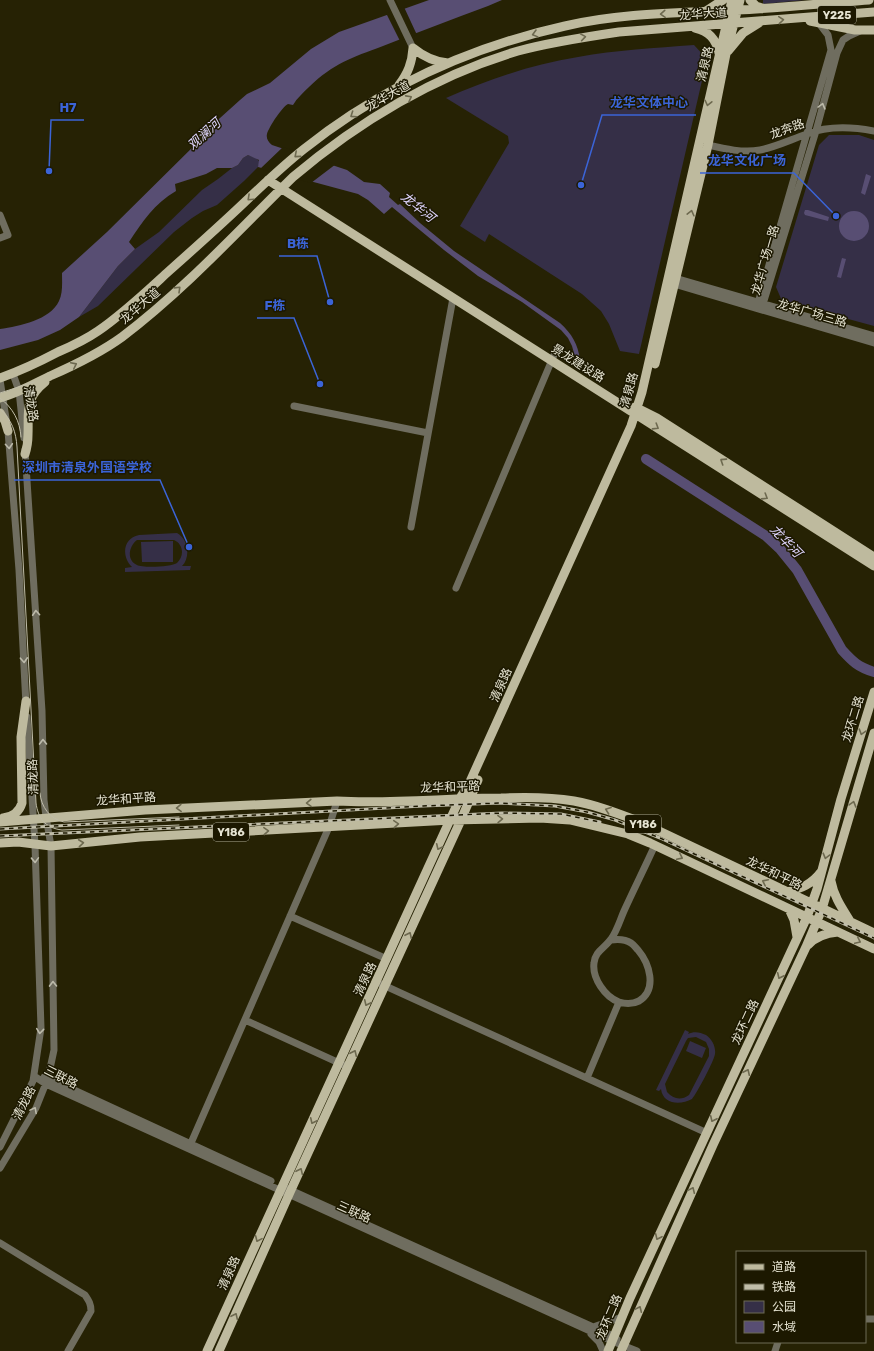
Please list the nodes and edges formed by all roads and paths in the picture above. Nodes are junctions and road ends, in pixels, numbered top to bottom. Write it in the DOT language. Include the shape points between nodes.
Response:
graph roads {
  1 [pos="390,0"];
  2 [pos="723,0"];
  3 [pos="732,0"];
  4 [pos="740,0"];
  5 [pos="750,0"];
  6 [pos="869,0"];
  7 [pos="857,1"];
  8 [pos="764,9"];
  9 [pos="734,10"];
  10 [pos="702,12"];
  11 [pos="874,12"];
  12 [pos="800,18"];
  13 [pos="761,22"];
  14 [pos="818,22"];
  15 [pos="730,24"];
  16 [pos="692,27"];
  17 [pos="862,30"];
  18 [pos="874,30"];
  19 [pos="413,48"];
  20 [pos="722,55"];
  21 [pos="448,63"];
  22 [pos="398,86"];
  23 [pos="874,131"];
  24 [pos="812,132"];
  25 [pos="708,145"];
  26 [pos="273,176"];
  27 [pos="284,186"];
  28 [pos="0,215"];
  29 [pos="0,238"];
  30 [pos="674,281"];
  31 [pos="453,298"];
  32 [pos="760,305"];
  33 [pos="874,336"];
  34 [pos="874,343"];
  35 [pos="553,358"];
  36 [pos="13,374"];
  37 [pos="54,375"];
  38 [pos="0,379"];
  39 [pos="19,391"];
  40 [pos="2,398"];
  41 [pos="294,406"];
  42 [pos="639,412"];
  43 [pos="0,413"];
  44 [pos="8,431"];
  45 [pos="428,433"];
  46 [pos="25,454"];
  47 [pos="411,527"];
  48 [pos="874,557"];
  49 [pos="874,566"];
  50 [pos="456,588"];
  51 [pos="874,693"];
  52 [pos="26,701"];
  53 [pos="874,733"];
  54 [pos="460,798"];
  55 [pos="470,798"];
  56 [pos="337,801"];
  57 [pos="46,817"];
  58 [pos="0,818"];
  59 [pos="32,819"];
  60 [pos="451,820"];
  61 [pos="462,820"];
  62 [pos="0,822"];
  63 [pos="329,828"];
  64 [pos="0,843"];
  65 [pos="35,844"];
  66 [pos="655,845"];
  67 [pos="51,846"];
  68 [pos="822,871"];
  69 [pos="831,880"];
  70 [pos="786,892"];
  71 [pos="812,904"];
  72 [pos="788,908"];
  73 [pos="822,909"];
  74 [pos="290,916"];
  75 [pos="807,917"];
  76 [pos="816,922"];
  77 [pos="851,922"];
  78 [pos="838,932"];
  79 [pos="874,933"];
  80 [pos="611,940"];
  81 [pos="797,941"];
  82 [pos="806,947"];
  83 [pos="874,949"];
  84 [pos="387,959"];
  85 [pos="376,982"];
  86 [pos="386,985"];
  87 [pos="619,1002"];
  88 [pos="245,1020"];
  89 [pos="339,1064"];
  90 [pos="348,1067"];
  91 [pos="34,1076"];
  92 [pos="587,1078"];
  93 [pos="47,1081"];
  94 [pos="707,1133"];
  95 [pos="191,1143"];
  96 [pos="0,1147"];
  97 [pos="0,1168"];
  98 [pos="286,1190"];
  99 [pos="0,1244"];
  100 [pos="622,1317"];
  101 [pos="591,1329"];
  102 [pos="612,1339"];
  103 [pos="622,1348"];
  104 [pos="68,1351"];
  105 [pos="207,1351"];
  106 [pos="219,1351"];
  107 [pos="603,1351"];
  108 [pos="608,1351"];
  109 [pos="637,1351"];
  1 -- 19 [label="street"];
  2 -- 10 [label="main road"];
  3 -- 9 [label="main road, 清泉路"];
  4 -- 9 [label="main road, 清泉路"];
  5 -- 8 [label="main road"];
  6 -- 7 [label="main road, 龙华大道 / Y225"];
  7 -- 8 [label="main road, 龙华大道 / Y225"];
  8 -- 9 [label="main road, 龙华大道 / Y225"];
  9 -- 10 [label="main road, 龙华大道"];
  9 -- 15 [label="main road, 清泉路"];
  10 -- 21 [label="main road, 龙华大道, one-way" via="618,18 566,25 484,48"];
  11 -- 12 [label="main road, 龙华大道 / Y225"];
  13 -- 12 [label="main road, 龙华大道 / Y225, one-way"];
  12 -- 14 [label="main road"];
  13 -- 15 [label="main road, 龙华大道 / Y225"];
  13 -- 20 [label="main road" via="743,33"];
  14 -- 17 [label="main road"];
  14 -- 24 [label="street, 龙华广场一路" via="828,35 831,50"];
  15 -- 16 [label="main road, 龙华大道"];
  15 -- 20 [label="main road, 清泉路"];
  16 -- 20 [label="main road" via="713,37"];
  27 -- 16 [label="main road, 龙华大道, one-way" via="346,135 371,119 463,71 498,57 567,40 619,32"];
  17 -- 18 [label="main road"];
  24 -- 17 [label="street, 龙华广场一路, one-way" via="840,45 849,36"];
  19 -- 21 [label="main road" via="430,59"];
  19 -- 22 [label="main road" via="409,70"];
  20 -- 25 [label="main road, 清泉路"];
  20 -- 42 [label="main road, 清泉路, one-way"];
  21 -- 22 [label="main road, 龙华大道"];
  22 -- 26 [label="main road, 龙华大道, one-way" via="317,140"];
  23 -- 24 [label="street, 龙奔路" via="843,128"];
  24 -- 25 [label="street, 龙奔路" via="760,150 739,151"];
  24 -- 32 [label="street, 龙华广场一路"];
  30 -- 25 [label="main road, 清泉路, one-way"];
  26 -- 27 [label="main road, 景龙建设路"];
  26 -- 36 [label="main road, 龙华大道, one-way" via="112,321 94,334"];
  27 -- 31 [label="main road, 景龙建设路"];
  27 -- 35 [label="main road, 景龙建设路"];
  37 -- 27 [label="main road, 龙华大道, one-way" via="122,337 164,303"];
  28 -- 29 [label="street" via="8,236"];
  30 -- 32 [label="street, 龙华广场三路"];
  30 -- 42 [label="main road, 清泉路" via="663,332"];
  31 -- 35 [label="main road, 景龙建设路"];
  31 -- 45 [label="street"];
  32 -- 33 [label="street, 龙华广场三路"];
  32 -- 34 [label="street, 龙华广场三路"];
  35 -- 42 [label="main road, 景龙建设路"];
  35 -- 50 [label="street"];
  36 -- 38 [label="main road, 龙华大道"];
  36 -- 39 [label="street, 清龙路"];
  37 -- 39 [label="main road, 龙华大道"];
  37 -- 46 [label="main road" via="37,389 30,402 27,411 28,440"];
  38 -- 40 [label="street, 清龙路"];
  39 -- 40 [label="main road, 龙华大道"];
  39 -- 46 [label="street, 清龙路"];
  40 -- 44 [label="street, 清龙路"];
  41 -- 45 [label="street"];
  48 -- 42 [label="main road, 景龙建设路, one-way" via="657,418"];
  42 -- 49 [label="main road, 景龙建设路, one-way"];
  42 -- 54 [label="main road, 清泉路" via="472,779"];
  42 -- 55 [label="main road, 清泉路" via="633,436"];
  43 -- 44 [label="main road"];
  44 -- 52 [label="street, 清龙路, one-way"];
  45 -- 47 [label="street"];
  57 -- 46 [label="street, 清龙路, one-way" via="42,711"];
  51 -- 68 [label="main road, 龙环二路, one-way"];
  52 -- 58 [label="main road" via="20,737 22,803 14,815"];
  52 -- 59 [label="street, 清龙路"];
  69 -- 53 [label="main road, 龙环二路, one-way"];
  54 -- 55 [label="main road, 龙华和平路 / Y186"];
  54 -- 56 [label="main road, 龙华和平路 / Y186" via="366,803"];
  54 -- 60 [label="main road, 清泉路"];
  55 -- 61 [label="main road, 清泉路"];
  70 -- 55 [label="main road, 龙华和平路 / Y186, one-way" via="638,821 600,807 552,799"];
  56 -- 57 [label="main road, 龙华和平路 / Y186, one-way"];
  56 -- 63 [label="street"];
  57 -- 59 [label="main road, 龙华和平路 / Y186"];
  57 -- 67 [label="street, 清龙路"];
  59 -- 62 [label="main road, 龙华和平路 / Y186"];
  59 -- 65 [label="street, 清龙路"];
  60 -- 61 [label="main road, Y186"];
  63 -- 60 [label="main road, Y186, one-way"];
  60 -- 84 [label="main road, 清泉路, one-way"];
  61 -- 66 [label="main road, Y186, one-way" via="570,820 628,834"];
  86 -- 61 [label="main road, 清泉路, one-way"];
  67 -- 63 [label="main road, Y186, one-way" via="140,837"];
  63 -- 74 [label="street"];
  64 -- 65 [label="main road, Y186"];
  65 -- 67 [label="main road, Y186"];
  65 -- 91 [label="street, 清龙路, one-way" via="41,1028"];
  66 -- 72 [label="main road, Y186, one-way"];
  66 -- 80 [label="street"];
  93 -- 67 [label="street, 清龙路, one-way" via="54,1050"];
  68 -- 70 [label="main road" via="805,886"];
  68 -- 71 [label="main road, 龙环二路"];
  69 -- 73 [label="main road, 龙环二路"];
  69 -- 77 [label="main road" via="837,900"];
  70 -- 71 [label="main road, 龙华和平路 / Y186"];
  71 -- 73 [label="main road, 龙华和平路 / Y186"];
  71 -- 75 [label="main road, 龙环二路"];
  72 -- 75 [label="main road, Y186"];
  72 -- 81 [label="main road" via="797,928"];
  73 -- 76 [label="main road, 龙环二路"];
  73 -- 77 [label="main road, 龙华和平路 / Y186"];
  74 -- 84 [label="street"];
  74 -- 88 [label="street"];
  75 -- 76 [label="main road, Y186"];
  75 -- 81 [label="main road, 龙环二路"];
  76 -- 78 [label="main road, Y186"];
  76 -- 82 [label="main road, 龙环二路"];
  77 -- 79 [label="main road, 龙华和平路 / Y186"];
  78 -- 82 [label="main road" via="819,937"];
  78 -- 83 [label="main road, Y186, one-way"];
  80 -- 87 [label="street" via="597,952 595,971 602,989"];
  80 -- 87 [label="street" via="620,939 632,943 648,965 651,978 645,997 629,1004"];
  81 -- 94 [label="main road, 龙环二路, one-way"];
  103 -- 82 [label="main road, 龙环二路, one-way"];
  84 -- 85 [label="main road, 清泉路"];
  85 -- 86 [label="street"];
  85 -- 89 [label="main road, 清泉路, one-way"];
  90 -- 86 [label="main road, 清泉路, one-way"];
  86 -- 92 [label="street"];
  87 -- 92 [label="street"];
  88 -- 89 [label="street"];
  88 -- 95 [label="street"];
  89 -- 90 [label="street"];
  89 -- 98 [label="main road, 清泉路, one-way"];
  98 -- 90 [label="main road, 清泉路, one-way"];
  91 -- 93 [label="street, 三联路"];
  91 -- 96 [label="street, 清龙路"];
  92 -- 94 [label="street"];
  93 -- 95 [label="street, 三联路"];
  97 -- 93 [label="street, 清龙路, one-way" via="36,1108"];
  93 -- 98 [label="street, 三联路"];
  94 -- 100 [label="main road, 龙环二路, one-way"];
  95 -- 98 [label="street, 三联路"];
  98 -- 101 [label="street, 三联路"];
  98 -- 105 [label="main road, 清泉路, one-way" via="272,1208"];
  106 -- 98 [label="main road, 清泉路, one-way"];
  99 -- 104 [label="street" via="88,1300 91,1311"];
  100 -- 101 [label="street"];
  100 -- 102 [label="main road, 龙环二路"];
  101 -- 102 [label="street, 三联路"];
  101 -- 107 [label="street"];
  102 -- 103 [label="street, 三联路"];
  102 -- 108 [label="main road, 龙环二路"];
  103 -- 109 [label="street, 三联路"];
}
